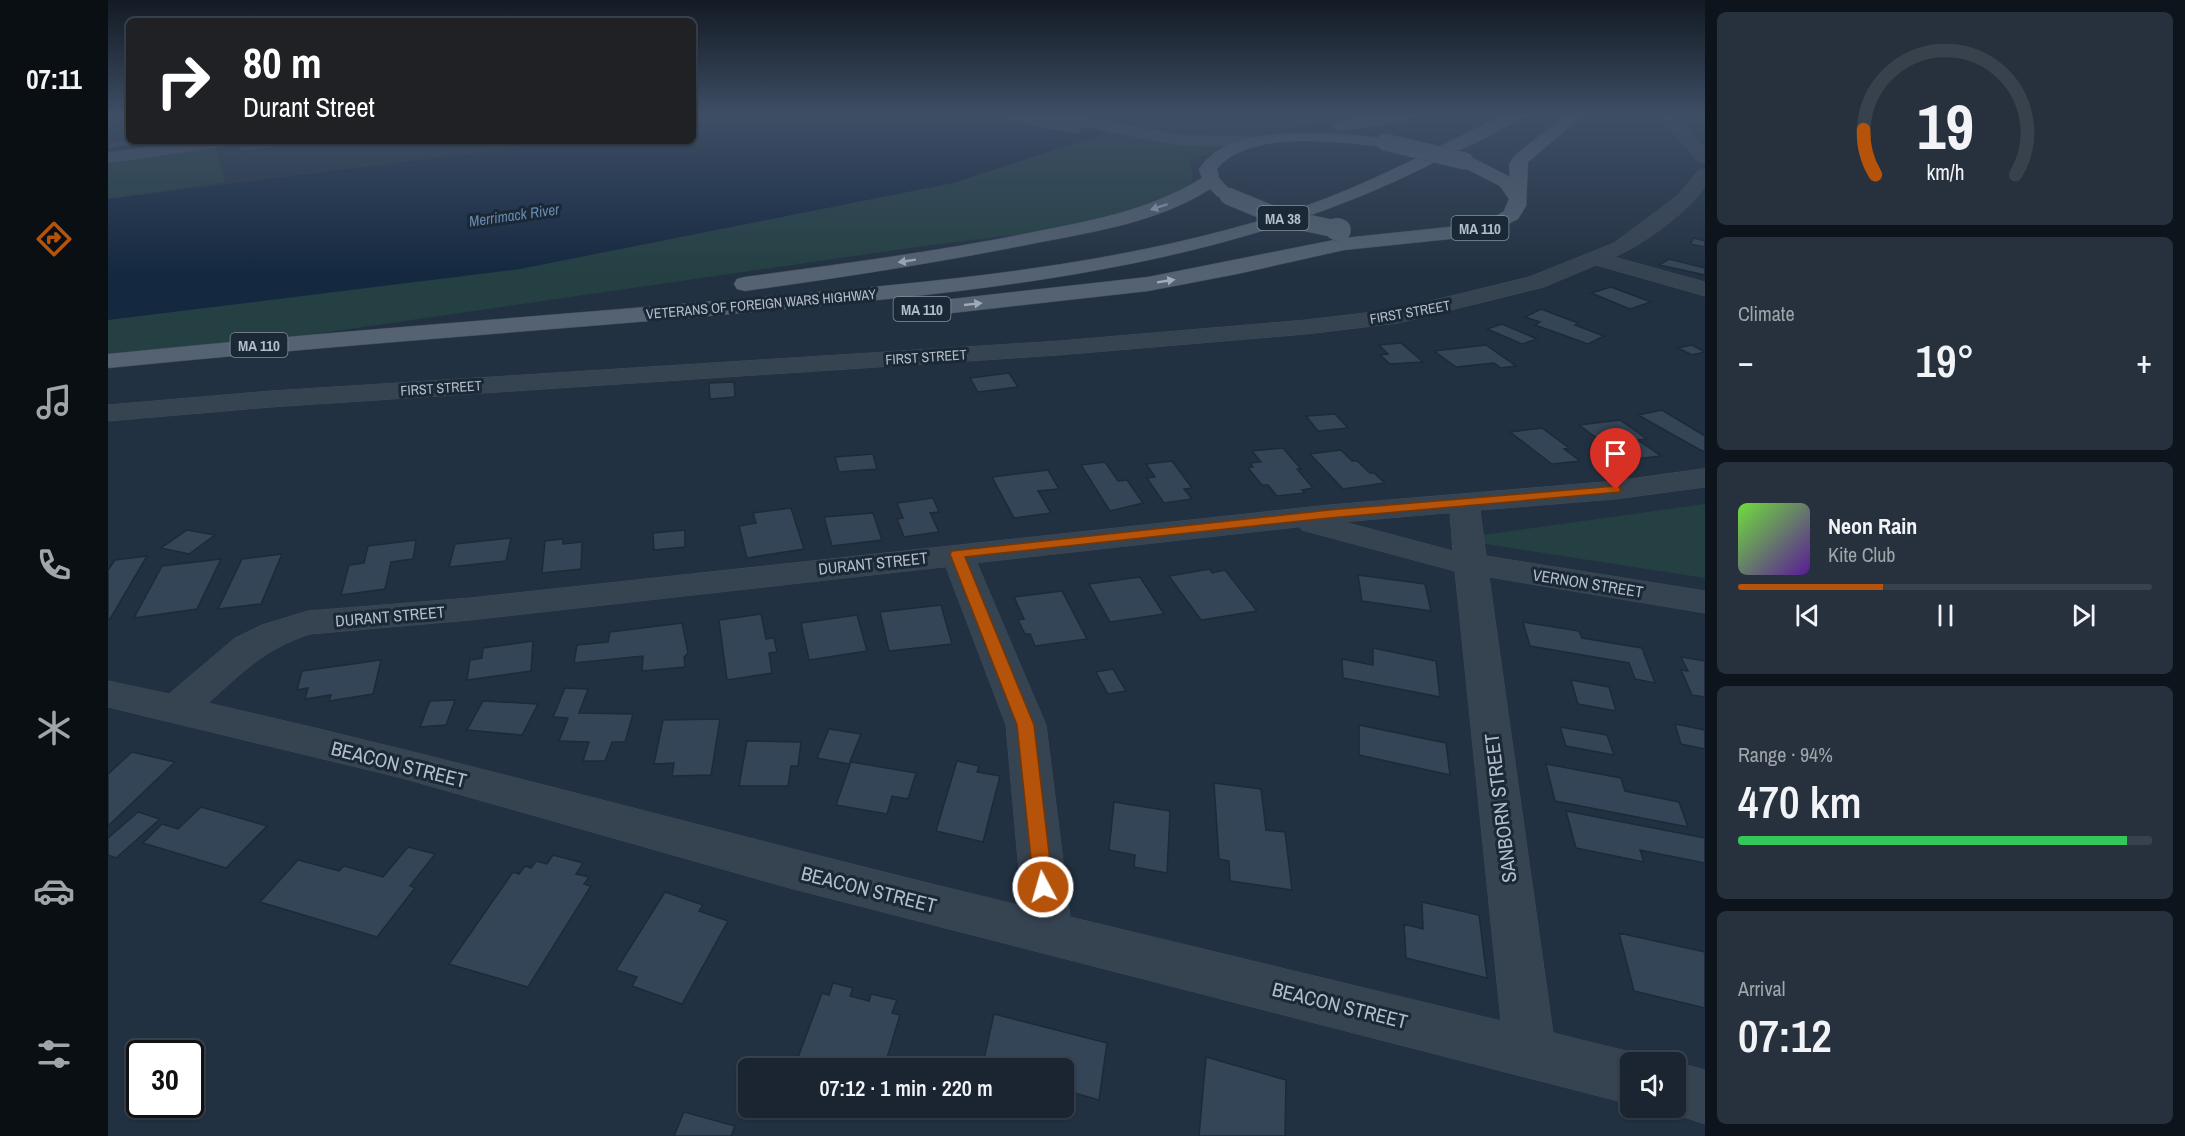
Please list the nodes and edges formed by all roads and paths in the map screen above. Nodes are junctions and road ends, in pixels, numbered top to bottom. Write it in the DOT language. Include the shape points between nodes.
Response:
graph roads {
  1 [pos="1201,169"];
  2 [pos="1212,169"];
  3 [pos="1372,169"];
  4 [pos="1400,169"];
  5 [pos="1481,169"];
  6 [pos="1518,169"];
  7 [pos="1209,174"];
  8 [pos="1705,174"];
  9 [pos="1517,198"];
  10 [pos="1428,235"];
  11 [pos="1594,258"];
  12 [pos="1705,289"];
  13 [pos="411,332"];
  14 [pos="108,361"];
  15 [pos="108,413"];
  16 [pos="1705,478"];
  17 [pos="1464,502"];
  18 [pos="1296,518"];
  19 [pos="957,554"];
  20 [pos="1471,564"];
  21 [pos="1705,602"];
  22 [pos="108,694"];
  23 [pos="176,710"];
  24 [pos="1048,933"];
  25 [pos="1530,1052"];
  26 [pos="1620,1075"];
  27 [pos="1686,1092"];
  28 [pos="1705,1097"];
  1 -- 7 [label="main road, MA 38"];
  2 -- 7 [label="main road"];
  3 -- 13 [label="main road, VETERANS OF FOREIGN WARS HIGHWAY" via="1290,203 1189,233 1112,250 916,279 638,305"];
  4 -- 13 [label="main road, VETERANS OF FOREIGN WARS HIGHWAY" via="1321,206 1235,233 1050,271 905,290"];
  5 -- 9 [label="main road, MA 110, bridge" via="1506,182"];
  6 -- 9 [label="main road"];
  7 -- 10 [label="main road, MA 38, bridge" via="1228,196 1279,217 1340,230"];
  7 -- 13 [label="main road, MA 110, one-way" via="1178,201 1159,208 1013,242 860,268"];
  8 -- 11 [label="street, FIRST STREET" via="1684,200 1650,227 1621,247"];
  9 -- 10 [label="main road, MA 110" via="1514,211 1498,223"];
  13 -- 10 [label="main road, MA 110, one-way" via="715,323 960,306 1148,284 1344,244"];
  11 -- 12 [label="street"];
  11 -- 15 [label="street, FIRST STREET" via="1536,282 1453,304 1398,316 1306,327 1059,348"];
  13 -- 14 [label="main road, VETERANS OF FOREIGN WARS HIGHWAY / MA 110"];
  16 -- 17 [label="street, DURANT STREET" via="1616,490"];
  17 -- 18 [label="street, DURANT STREET"];
  17 -- 20 [label="street"];
  18 -- 19 [label="street, DURANT STREET"];
  18 -- 20 [label="street, VERNON STREET"];
  19 -- 23 [label="street, DURANT STREET" via="470,609 308,623 248,646"];
  19 -- 24 [label="street" via="1026,725"];
  20 -- 21 [label="street, VERNON STREET"];
  20 -- 25 [label="street, SANBORN STREET"];
  22 -- 23 [label="street, BEACON STREET"];
  23 -- 24 [label="street, BEACON STREET" via="402,763 786,868"];
  24 -- 25 [label="street, BEACON STREET"];
  25 -- 26 [label="street, BEACON STREET"];
  27 -- 28 [label="street"];
}
